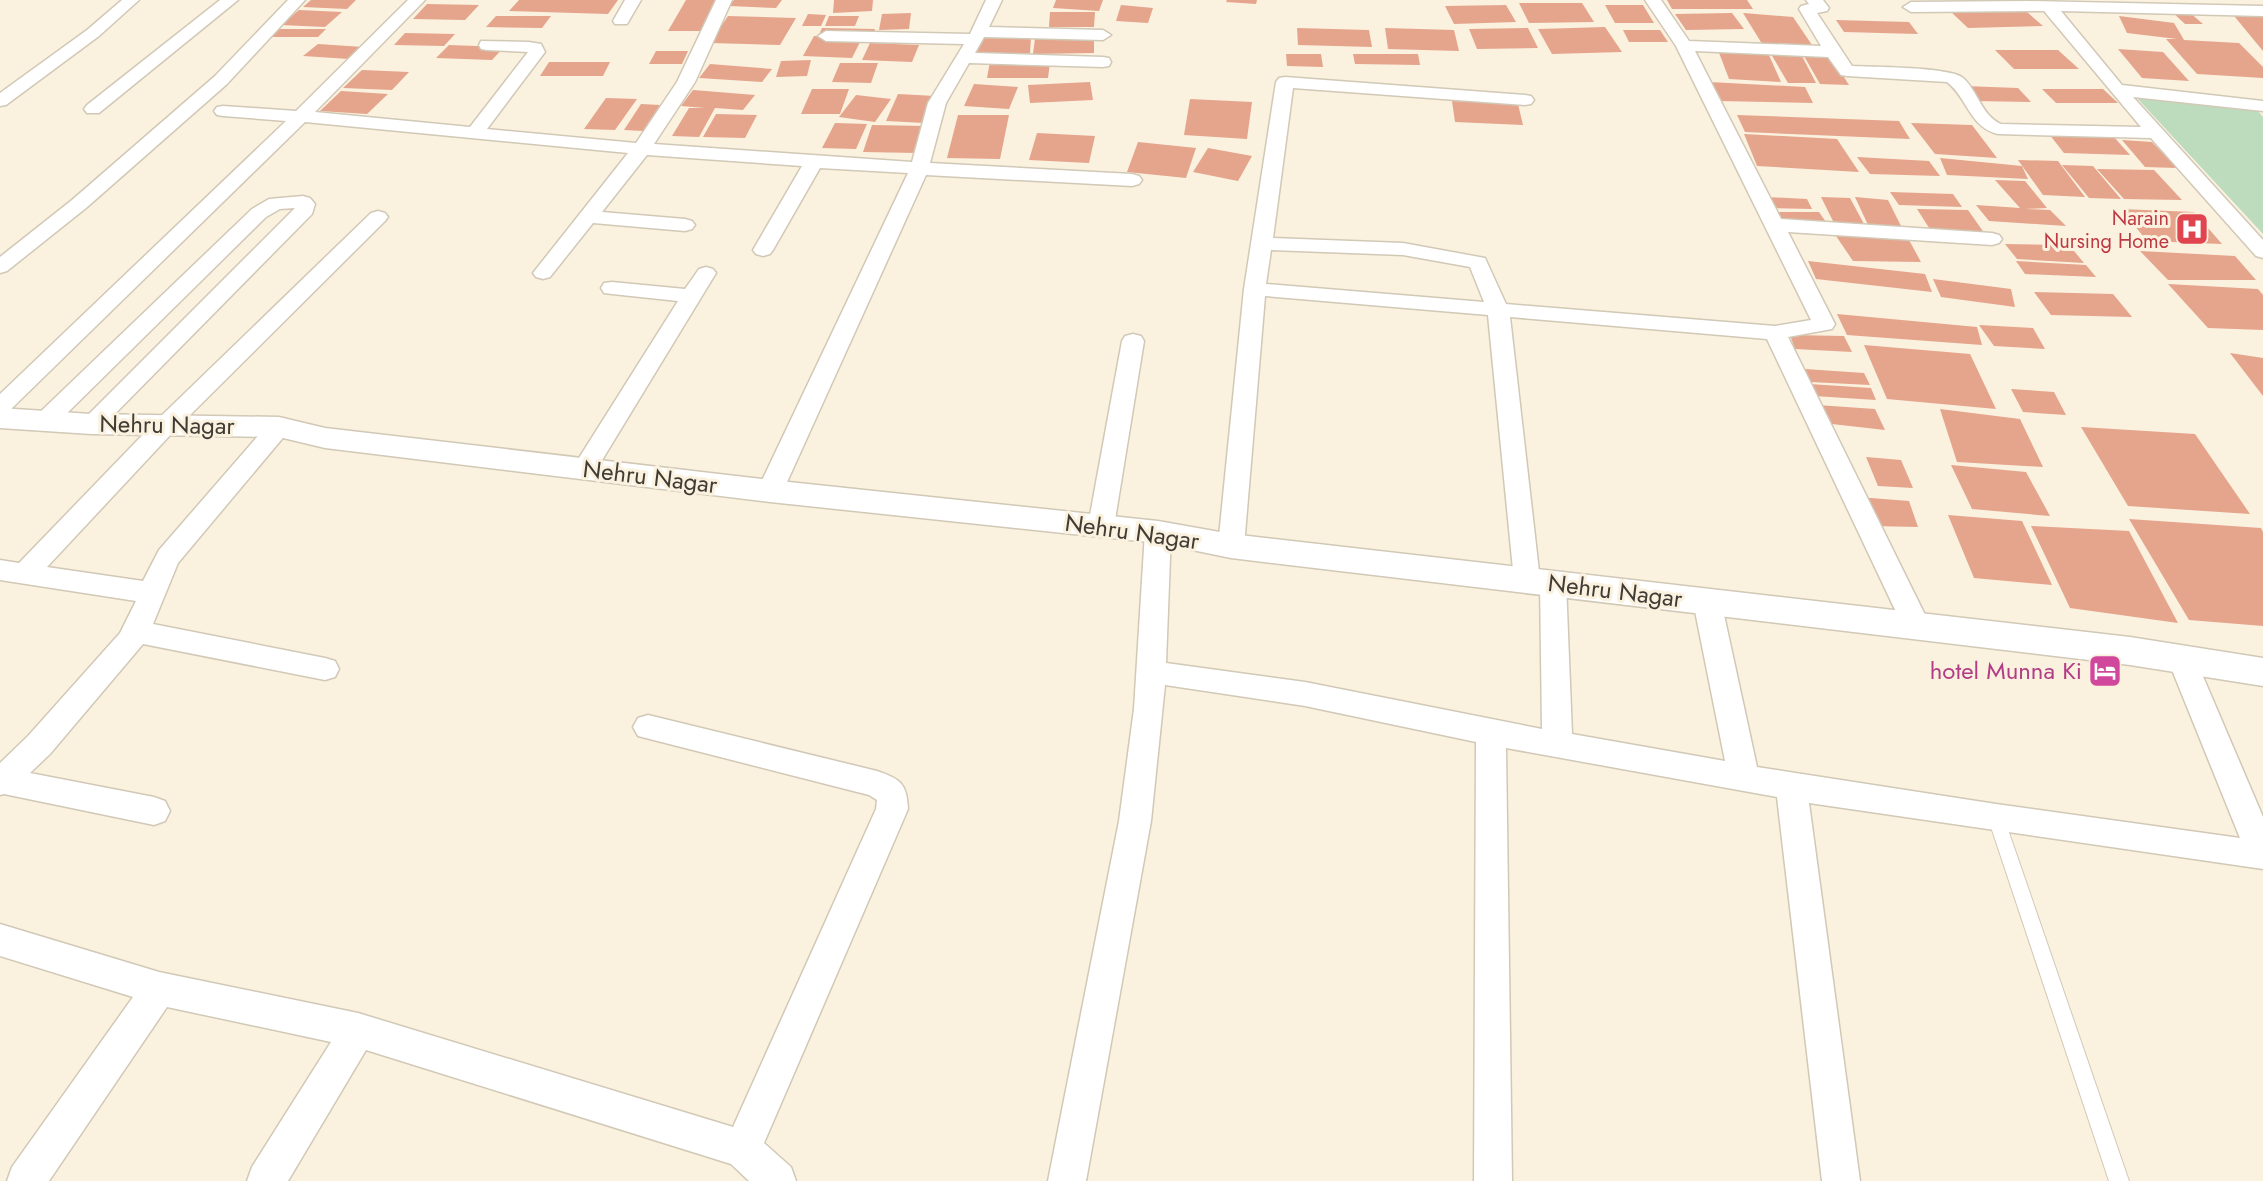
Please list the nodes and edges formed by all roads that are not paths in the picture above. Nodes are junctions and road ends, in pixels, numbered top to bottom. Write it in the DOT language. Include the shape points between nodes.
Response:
graph roads {
  1 [pos="131,0"];
  2 [pos="230,0"];
  3 [pos="297,0"];
  4 [pos="417,0"];
  5 [pos="633,0"];
  6 [pos="724,0"];
  7 [pos="994,0"];
  8 [pos="1653,0"];
  9 [pos="1814,0"];
  10 [pos="2024,3"];
  11 [pos="2063,5"];
  12 [pos="2132,5"];
  13 [pos="1911,7"];
  14 [pos="2254,7"];
  15 [pos="621,21"];
  16 [pos="977,35"];
  17 [pos="1103,35"];
  18 [pos="826,36"];
  19 [pos="488,45"];
  20 [pos="1684,46"];
  21 [pos="1833,52"];
  22 [pos="963,58"];
  23 [pos="1104,62"];
  24 [pos="2117,90"];
  25 [pos="1526,100"];
  26 [pos="0,101"];
  27 [pos="2263,106"];
  28 [pos="93,109"];
  29 [pos="223,111"];
  30 [pos="300,115"];
  31 [pos="475,133"];
  32 [pos="2156,133"];
  33 [pos="642,148"];
  34 [pos="814,162"];
  35 [pos="919,170"];
  36 [pos="1132,180"];
  37 [pos="378,217"];
  38 [pos="588,217"];
  39 [pos="685,225"];
  40 [pos="1774,225"];
  41 [pos="1992,239"];
  42 [pos="1262,244"];
  43 [pos="763,250"];
  44 [pos="2263,252"];
  45 [pos="0,267"];
  46 [pos="543,273"];
  47 [pos="706,273"];
  48 [pos="612,288"];
  49 [pos="1255,289"];
  50 [pos="691,296"];
  51 [pos="1498,310"];
  52 [pos="1775,333"];
  53 [pos="1133,341"];
  54 [pos="0,407"];
  55 [pos="0,418"];
  56 [pos="45,421"];
  57 [pos="91,424"];
  58 [pos="166,425"];
  59 [pos="279,426"];
  60 [pos="584,469"];
  61 [pos="770,491"];
  62 [pos="1101,526"];
  63 [pos="1158,532"];
  64 [pos="1231,546"];
  65 [pos="12,572"];
  66 [pos="1540,582"];
  67 [pos="152,593"];
  68 [pos="1707,601"];
  69 [pos="1916,625"];
  70 [pos="136,633"];
  71 [pos="2182,660"];
  72 [pos="325,669"];
  73 [pos="1150,672"];
  74 [pos="2263,672"];
  75 [pos="648,727"];
  76 [pos="1491,733"];
  77 [pos="1557,744"];
  78 [pos="1744,777"];
  79 [pos="1,781"];
  80 [pos="1791,787"];
  81 [pos="154,811"];
  82 [pos="1996,818"];
  83 [pos="2263,855"];
  84 [pos="0,940"];
  85 [pos="159,989"];
  86 [pos="358,1030"];
  87 [pos="742,1149"];
  88 [pos="26,1181"];
  89 [pos="266,1181"];
  90 [pos="777,1181"];
  91 [pos="1067,1181"];
  92 [pos="1493,1181"];
  93 [pos="1841,1181"];
  94 [pos="2119,1181"];
  1 -- 26 [label="street"];
  2 -- 28 [label="street"];
  3 -- 45 [label="street" via="220,80 79,204"];
  4 -- 30 [label="street"];
  5 -- 15 [label="street"];
  6 -- 33 [label="street" via="686,82"];
  7 -- 16 [label="street"];
  8 -- 20 [label="street"];
  9 -- 21 [label="street" via="1821,8 1807,9"];
  10 -- 11 [label="street"];
  10 -- 13 [label="street"];
  11 -- 12 [label="street"];
  11 -- 24 [label="street"];
  12 -- 14 [label="street"];
  16 -- 17 [label="street"];
  16 -- 18 [label="street"];
  16 -- 22 [label="street"];
  19 -- 31 [label="street" via="529,47 537,52"];
  20 -- 21 [label="street"];
  20 -- 40 [label="street"];
  21 -- 32 [label="street" via="1847,71 1951,77 1984,120 1998,129"];
  22 -- 23 [label="street"];
  22 -- 35 [label="street" via="937,103"];
  24 -- 27 [label="street"];
  24 -- 32 [label="street"];
  25 -- 42 [label="street" via="1285,82"];
  29 -- 30 [label="street"];
  30 -- 31 [label="street"];
  30 -- 54 [label="street"];
  31 -- 33 [label="street"];
  32 -- 44 [label="street"];
  33 -- 34 [label="street"];
  33 -- 38 [label="street"];
  34 -- 35 [label="street"];
  34 -- 43 [label="street"];
  35 -- 36 [label="street"];
  35 -- 61 [label="street"];
  37 -- 58 [label="street"];
  38 -- 39 [label="street"];
  38 -- 46 [label="street"];
  40 -- 41 [label="street"];
  40 -- 52 [label="street" via="1824,324"];
  42 -- 49 [label="street"];
  42 -- 51 [label="street" via="1403,249 1478,262"];
  47 -- 50 [label="street"];
  48 -- 50 [label="street"];
  49 -- 51 [label="street"];
  49 -- 64 [label="street"];
  50 -- 60 [label="street"];
  51 -- 52 [label="street"];
  51 -- 66 [label="street"];
  52 -- 69 [label="street"];
  53 -- 62 [label="street"];
  55 -- 56 [label="street, Nehru Nagar"];
  56 -- 57 [label="street, Nehru Nagar"];
  56 -- 57 [label="street" via="259,213 276,203 303,202 305,210"];
  57 -- 58 [label="street, Nehru Nagar"];
  58 -- 59 [label="street, Nehru Nagar"];
  58 -- 65 [label="street"];
  59 -- 60 [label="street, Nehru Nagar" via="325,438"];
  59 -- 67 [label="street" via="168,557"];
  60 -- 61 [label="street, Nehru Nagar"];
  61 -- 62 [label="street, Nehru Nagar"];
  62 -- 63 [label="street, Nehru Nagar"];
  63 -- 64 [label="street, Nehru Nagar"];
  63 -- 73 [label="street"];
  64 -- 66 [label="street, Nehru Nagar"];
  65 -- 67 [label="street"];
  66 -- 68 [label="street, Nehru Nagar"];
  66 -- 77 [label="street"];
  67 -- 70 [label="street"];
  68 -- 69 [label="street, Nehru Nagar"];
  68 -- 78 [label="street"];
  69 -- 71 [label="street, Nehru Nagar"];
  70 -- 72 [label="street"];
  70 -- 79 [label="street" via="39,745"];
  71 -- 74 [label="street, Nehru Nagar"];
  71 -- 83 [label="street"];
  73 -- 76 [label="street" via="1305,694"];
  73 -- 91 [label="street" via="1135,821"];
  75 -- 87 [label="street" via="877,784 892,793 892,809"];
  76 -- 77 [label="street"];
  76 -- 92 [label="street"];
  77 -- 78 [label="street"];
  78 -- 80 [label="street"];
  79 -- 81 [label="street"];
  80 -- 82 [label="street"];
  80 -- 93 [label="street"];
  82 -- 83 [label="street"];
  82 -- 94 [label="lane"];
  84 -- 85 [label="street"];
  85 -- 86 [label="street"];
  85 -- 88 [label="street"];
  86 -- 87 [label="street"];
  86 -- 89 [label="street"];
  87 -- 90 [label="street"];
}
